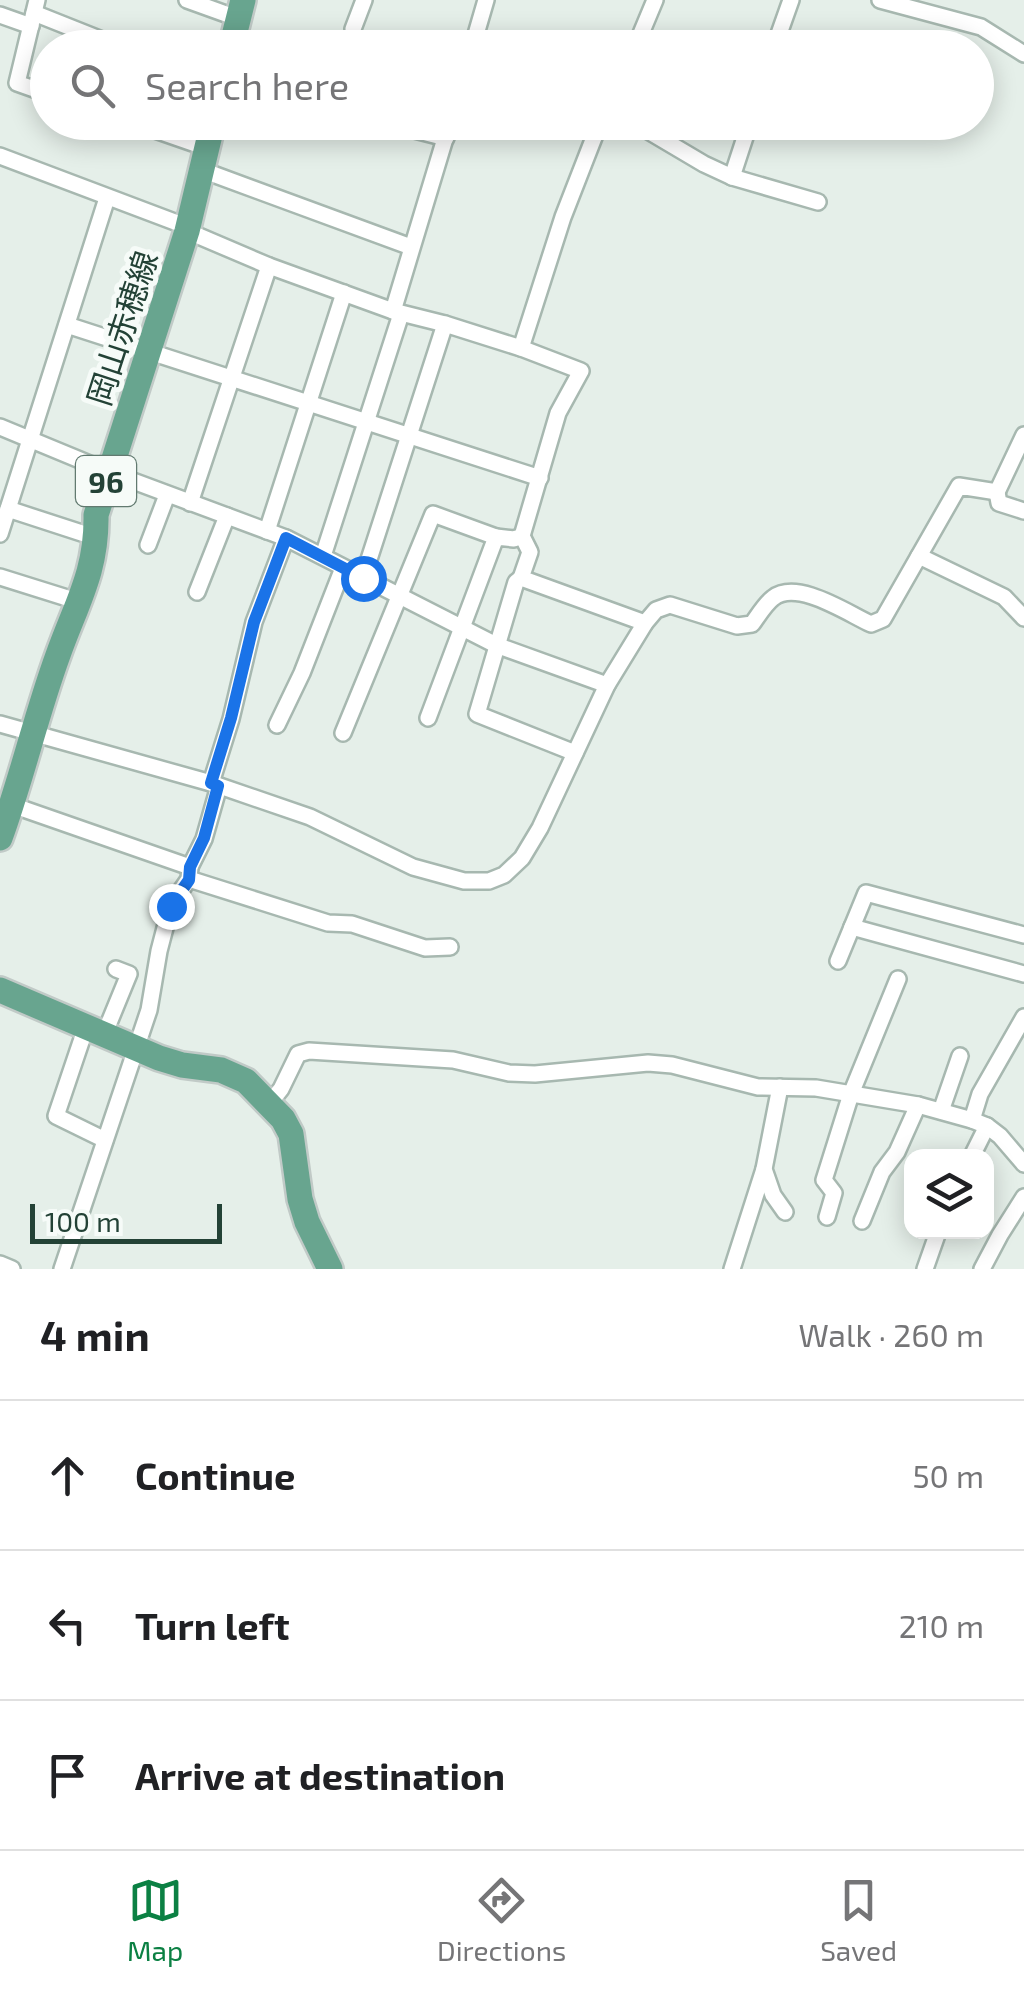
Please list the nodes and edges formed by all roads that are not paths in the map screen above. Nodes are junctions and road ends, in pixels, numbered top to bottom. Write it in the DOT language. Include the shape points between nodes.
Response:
graph roads {
  1 [pos="187,0"];
  2 [pos="364,0"];
  3 [pos="486,0"];
  4 [pos="655,0"];
  5 [pos="791,0"];
  6 [pos="880,0"];
  7 [pos="240,9"];
  8 [pos="34,13"];
  9 [pos="0,15"];
  10 [pos="353,29"];
  11 [pos="77,30"];
  12 [pos="477,30"];
  13 [pos="642,30"];
  14 [pos="780,30"];
  15 [pos="985,30"];
  16 [pos="994,36"];
  17 [pos="1024,54"];
  18 [pos="30,88"];
  19 [pos="168,140"];
  20 [pos="209,140"];
  21 [pos="445,140"];
  22 [pos="593,140"];
  23 [pos="663,140"];
  24 [pos="744,140"];
  25 [pos="0,156"];
  26 [pos="205,159"];
  27 [pos="732,177"];
  28 [pos="107,198"];
  29 [pos="818,202"];
  30 [pos="187,229"];
  31 [pos="411,248"];
  32 [pos="269,266"];
  33 [pos="344,293"];
  34 [pos="397,312"];
  35 [pos="445,324"];
  36 [pos="66,325"];
  37 [pos="521,348"];
  38 [pos="148,352"];
  39 [pos="230,378"];
  40 [pos="307,404"];
  41 [pos="365,422"];
  42 [pos="0,426"];
  43 [pos="1024,435"];
  44 [pos="409,436"];
  45 [pos="30,440"];
  46 [pos="109,472"];
  47 [pos="540,478"];
  48 [pos="997,492"];
  49 [pos="168,495"];
  50 [pos="190,502"];
  51 [pos="8,509"];
  52 [pos="1024,510"];
  53 [pos="227,516"];
  54 [pos="267,531"];
  55 [pos="0,534"];
  56 [pos="522,536"];
  57 [pos="496,537"];
  58 [pos="96,538"];
  59 [pos="286,538"];
  60 [pos="148,545"];
  61 [pos="323,556"];
  62 [pos="919,556"];
  63 [pos="344,568"];
  64 [pos="0,576"];
  65 [pos="363,578"];
  66 [pos="521,578"];
  67 [pos="197,592"];
  68 [pos="400,595"];
  69 [pos="80,602"];
  70 [pos="1024,618"];
  71 [pos="645,622"];
  72 [pos="463,627"];
  73 [pos="496,644"];
  74 [pos="606,685"];
  75 [pos="428,718"];
  76 [pos="0,724"];
  77 [pos="277,724"];
  78 [pos="33,733"];
  79 [pos="343,733"];
  80 [pos="575,753"];
  81 [pos="215,784"];
  82 [pos="12,805"];
  83 [pos="0,838"];
  84 [pos="190,873"];
  85 [pos="852,927"];
  86 [pos="1024,935"];
  87 [pos="450,948"];
  88 [pos="838,961"];
  89 [pos="116,969"];
  90 [pos="1024,974"];
  91 [pos="898,980"];
  92 [pos="0,990"];
  93 [pos="1024,1017"];
  94 [pos="95,1031"];
  95 [pos="135,1048"];
  96 [pos="960,1056"];
  97 [pos="780,1087"];
  98 [pos="851,1094"];
  99 [pos="269,1104"];
  100 [pos="918,1104"];
  101 [pos="941,1111"];
  102 [pos="979,1123"];
  103 [pos="105,1140"];
  104 [pos="973,1149"];
  105 [pos="1024,1164"];
  106 [pos="764,1169"];
  107 [pos="1024,1197"];
  108 [pos="785,1212"];
  109 [pos="827,1218"];
  110 [pos="862,1221"];
  111 [pos="936,1239"];
  112 [pos="0,1264"];
  113 [pos="12,1269"];
  114 [pos="62,1269"];
  115 [pos="330,1269"];
  116 [pos="732,1269"];
  117 [pos="925,1269"];
  118 [pos="982,1269"];
  1 -- 7 [label="street"];
  2 -- 10 [label="street"];
  3 -- 12 [label="street"];
  4 -- 13 [label="street"];
  5 -- 14 [label="street"];
  6 -- 15 [label="street"];
  8 -- 9 [label="street"];
  8 -- 11 [label="street"];
  8 -- 18 [label="street" via="17,83"];
  16 -- 17 [label="street"];
  19 -- 26 [label="street"];
  20 -- 26 [label="main road, 岡山赤穂線 / 96"];
  21 -- 31 [label="street"];
  22 -- 37 [label="street"];
  23 -- 27 [label="street"];
  24 -- 27 [label="street"];
  25 -- 28 [label="street"];
  26 -- 30 [label="main road, 岡山赤穂線 / 96"];
  26 -- 31 [label="street"];
  27 -- 29 [label="street"];
  28 -- 30 [label="street"];
  28 -- 36 [label="street"];
  30 -- 32 [label="street"];
  30 -- 38 [label="main road, 岡山赤穂線 / 96"];
  31 -- 34 [label="street"];
  32 -- 33 [label="street"];
  32 -- 39 [label="street"];
  33 -- 34 [label="street"];
  33 -- 40 [label="street"];
  34 -- 35 [label="street"];
  34 -- 41 [label="street"];
  35 -- 37 [label="street"];
  35 -- 44 [label="street"];
  36 -- 38 [label="street"];
  36 -- 45 [label="street"];
  37 -- 47 [label="street" via="581,371 558,413"];
  38 -- 39 [label="street"];
  38 -- 46 [label="main road, 岡山赤穂線 / 96"];
  39 -- 40 [label="street"];
  39 -- 50 [label="street"];
  40 -- 41 [label="street"];
  40 -- 54 [label="street"];
  41 -- 44 [label="street"];
  41 -- 61 [label="street"];
  42 -- 45 [label="street"];
  43 -- 48 [label="street"];
  44 -- 47 [label="street"];
  44 -- 65 [label="street"];
  45 -- 46 [label="street"];
  45 -- 51 [label="street"];
  46 -- 49 [label="street"];
  46 -- 58 [label="main road, 岡山赤穂線 / 96"];
  47 -- 56 [label="street"];
  48 -- 52 [label="street" via="1000,503"];
  48 -- 62 [label="street" via="959,486"];
  49 -- 50 [label="street"];
  49 -- 60 [label="street"];
  50 -- 53 [label="street"];
  51 -- 55 [label="street"];
  51 -- 58 [label="street"];
  53 -- 54 [label="street"];
  53 -- 67 [label="street"];
  54 -- 59 [label="street"];
  56 -- 57 [label="street"];
  56 -- 66 [label="street" via="530,552"];
  57 -- 68 [label="street" via="433,514"];
  57 -- 72 [label="street"];
  58 -- 69 [label="main road, 岡山赤穂線 / 96"];
  59 -- 61 [label="street"];
  59 -- 81 [label="street" via="254,622"];
  61 -- 63 [label="street"];
  62 -- 70 [label="street" via="1004,597"];
  62 -- 71 [label="street" via="883,619 871,624 791,590 774,597 752,624 737,626 670,605"];
  63 -- 65 [label="street"];
  63 -- 77 [label="street"];
  64 -- 69 [label="street"];
  65 -- 68 [label="street"];
  66 -- 71 [label="street"];
  66 -- 73 [label="street"];
  68 -- 72 [label="street"];
  68 -- 79 [label="street"];
  69 -- 78 [label="main road, 岡山赤穂線 / 96"];
  71 -- 74 [label="street"];
  72 -- 73 [label="street"];
  72 -- 75 [label="street"];
  73 -- 74 [label="street"];
  73 -- 80 [label="street" via="477,714"];
  74 -- 80 [label="street"];
  76 -- 78 [label="street"];
  78 -- 81 [label="street"];
  78 -- 82 [label="main road, 岡山赤穂線 / 96"];
  80 -- 81 [label="street" via="522,858 489,880 464,882 412,867 310,817"];
  81 -- 84 [label="street"];
  82 -- 83 [label="main road, 岡山赤穂線 / 96"];
  82 -- 84 [label="street"];
  84 -- 87 [label="street" via="328,922 425,948"];
  84 -- 95 [label="street" via="171,906"];
  85 -- 86 [label="street" via="866,893"];
  85 -- 88 [label="street"];
  85 -- 90 [label="street"];
  89 -- 94 [label="street" via="129,974"];
  91 -- 98 [label="street"];
  92 -- 94 [label="main road"];
  93 -- 102 [label="street" via="980,1094"];
  94 -- 95 [label="main road"];
  94 -- 103 [label="street" via="56,1116"];
  95 -- 99 [label="main road" via="221,1070 246,1081"];
  95 -- 103 [label="street"];
  96 -- 101 [label="street"];
  97 -- 98 [label="street"];
  97 -- 99 [label="street" via="648,1063 535,1074 453,1060 309,1050 298,1054"];
  97 -- 106 [label="street"];
  98 -- 100 [label="street"];
  98 -- 109 [label="street" via="824,1180 834,1193"];
  99 -- 115 [label="main road" via="291,1134 300,1199"];
  100 -- 101 [label="street"];
  100 -- 110 [label="street"];
  101 -- 102 [label="street"];
  102 -- 104 [label="street"];
  102 -- 105 [label="street"];
  103 -- 114 [label="street"];
  106 -- 108 [label="street"];
  106 -- 116 [label="street"];
  107 -- 118 [label="street"];
  111 -- 117 [label="street"];
  112 -- 113 [label="street"];
}
